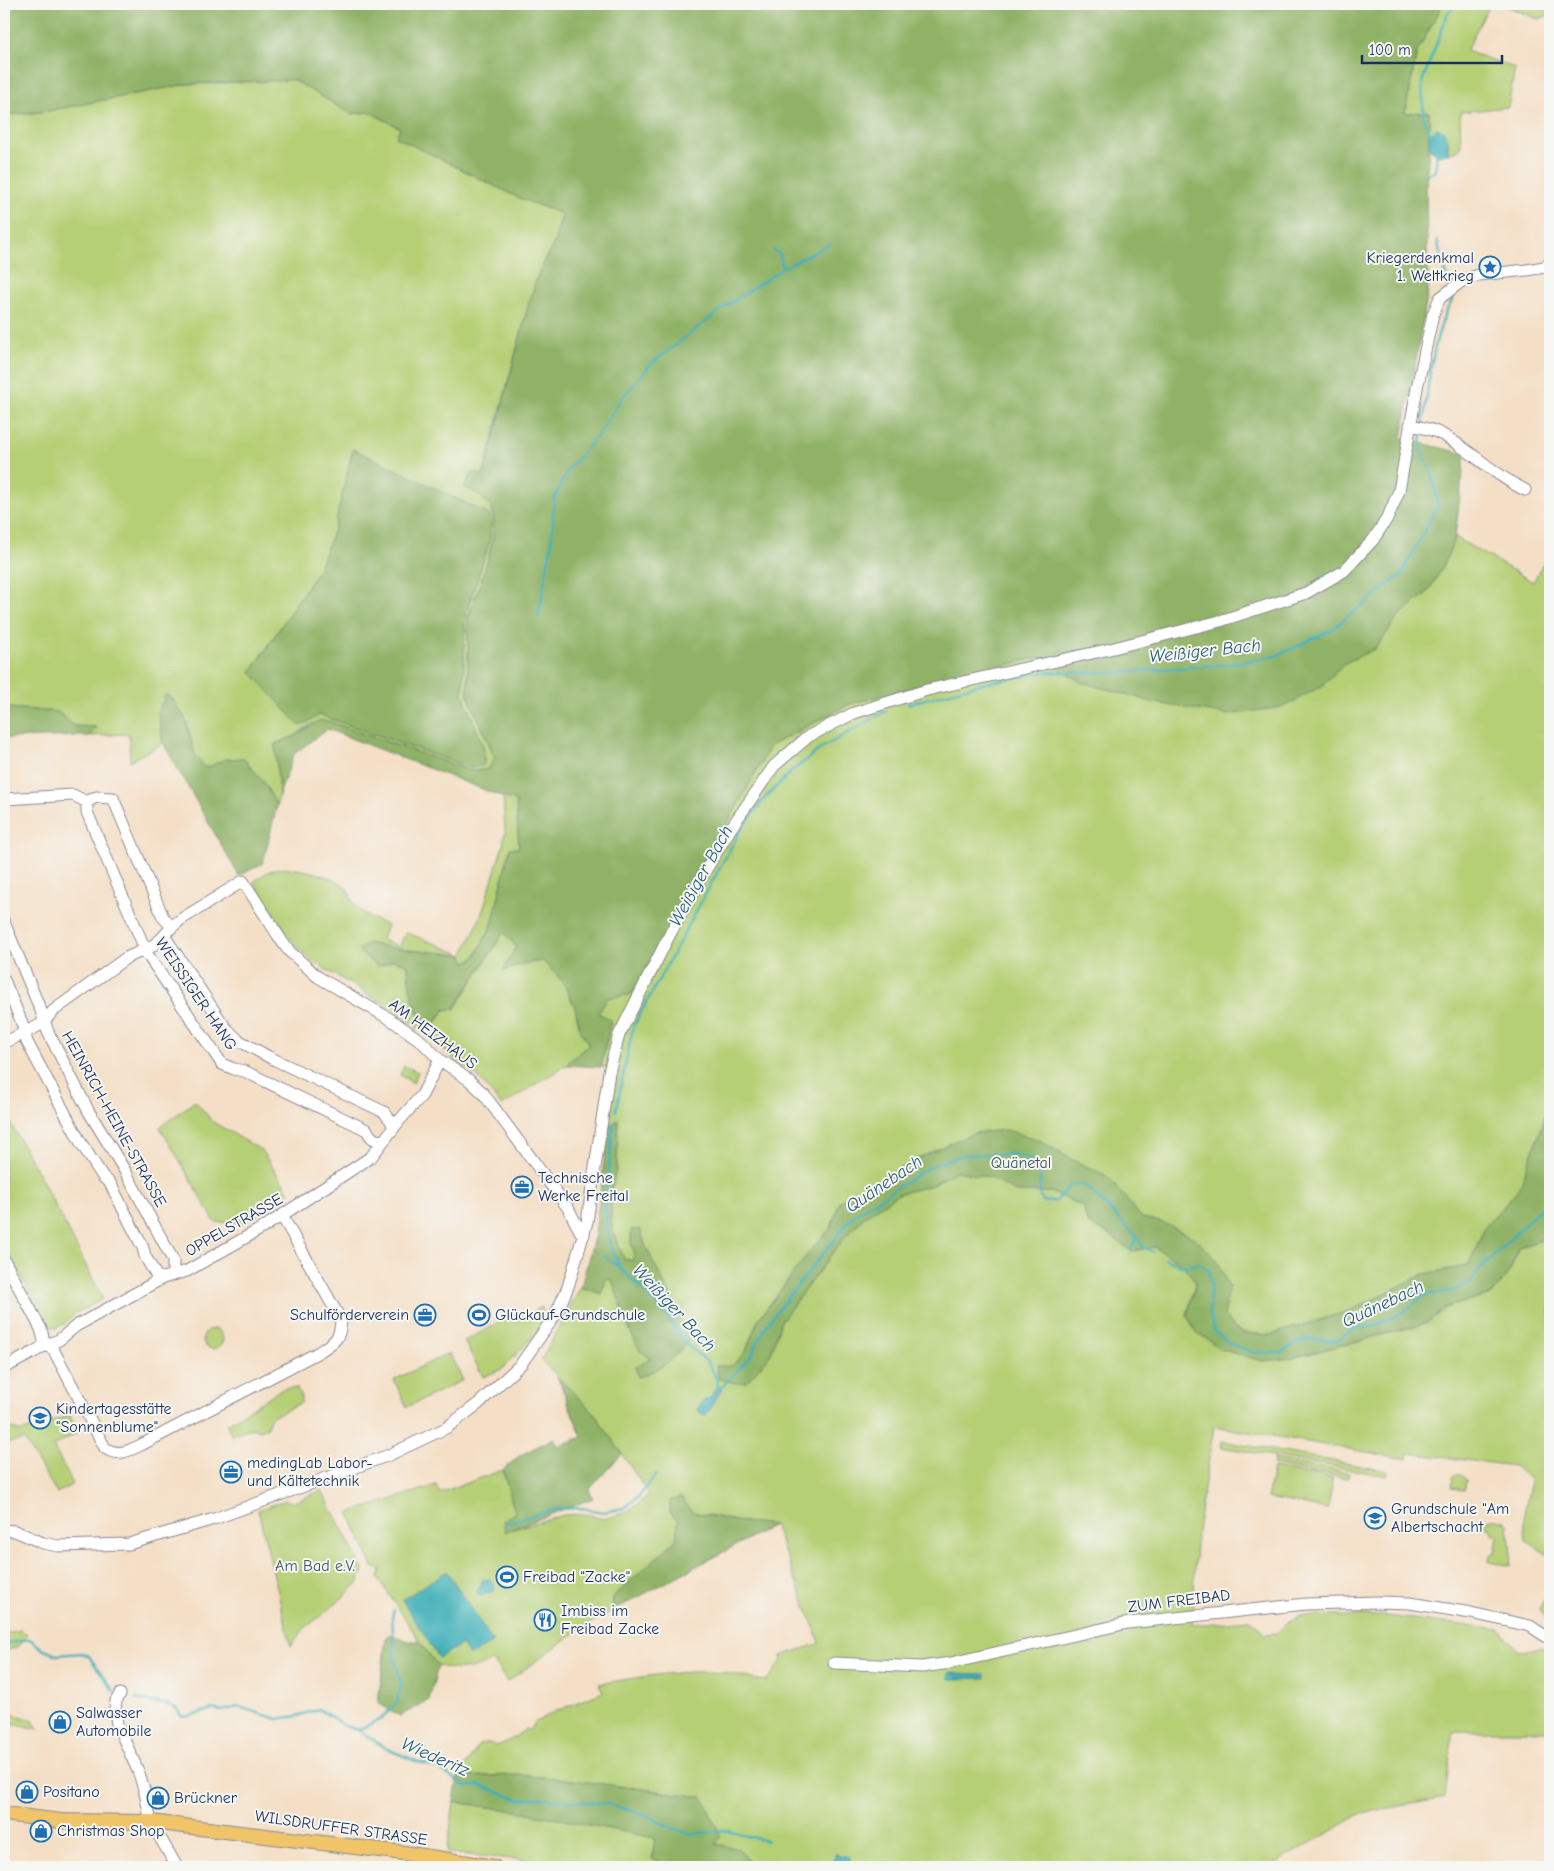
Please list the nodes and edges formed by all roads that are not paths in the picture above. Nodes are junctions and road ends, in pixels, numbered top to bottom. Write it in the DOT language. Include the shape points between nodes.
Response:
graph roads {
  1 [pos="1550,264"];
  2 [pos="1418,426"];
  3 [pos="1525,490"];
  4 [pos="4,799"];
  5 [pos="92,800"];
  6 [pos="4,922"];
  7 [pos="172,927"];
  8 [pos="161,939"];
  9 [pos="145,950"];
  10 [pos="4,980"];
  11 [pos="45,1021"];
  12 [pos="25,1033"];
  13 [pos="4,1043"];
  14 [pos="440,1060"];
  15 [pos="393,1129"];
  16 [pos="384,1140"];
  17 [pos="282,1216"];
  18 [pos="584,1235"];
  19 [pos="4,1260"];
  20 [pos="168,1277"];
  21 [pos="44,1345"];
  22 [pos="4,1368"];
  23 [pos="4,1527"];
  24 [pos="1550,1639"];
  25 [pos="834,1663"];
  26 [pos="120,1694"];
  27 [pos="4,1814"];
  28 [pos="151,1822"];
  29 [pos="177,1867"];
  30 [pos="494,1867"];
  1 -- 2 [label="street" via="1528,270 1479,275 1462,281 1440,298 1433,314 1417,388"];
  2 -- 3 [label="street" via="1443,435 1492,471"];
  2 -- 18 [label="street" via="1399,491 1373,540 1344,571 1306,593 1177,633 927,690 854,713 809,736 774,766 698,883 619,1035 609,1072 596,1174"];
  4 -- 5 [label="street, WEISSIGER HANG" via="73,794"];
  5 -- 7 [label="street, WEISSIGER HANG" via="113,798 163,917"];
  5 -- 9 [label="street, WEISSIGER HANG" via="88,812"];
  6 -- 11 [label="street, HEINRICH-HEINE-STRASSE"];
  7 -- 8 [label="street"];
  7 -- 14 [label="street, AM HEIZHAUS" via="243,881 286,948 310,971 398,1024"];
  8 -- 9 [label="street"];
  8 -- 15 [label="street, WEISSIGER HANG" via="167,940 225,1027 238,1040 384,1112"];
  9 -- 11 [label="street" via="126,958 53,1011"];
  9 -- 16 [label="street, WEISSIGER HANG" via="222,1064 244,1071 367,1130 374,1140"];
  10 -- 12 [label="street"];
  11 -- 12 [label="street"];
  11 -- 20 [label="street, HEINRICH-HEINE-STRASSE" via="89,1112 126,1171 173,1260"];
  12 -- 13 [label="street"];
  12 -- 20 [label="street" via="81,1143 110,1183 157,1277"];
  14 -- 15 [label="street, OPPELSTRASSE" via="422,1095"];
  14 -- 18 [label="street, AM HEIZHAUS" via="483,1093"];
  15 -- 16 [label="street, OPPELSTRASSE"];
  16 -- 17 [label="street, OPPELSTRASSE" via="371,1157"];
  17 -- 20 [label="street, OPPELSTRASSE" via="187,1271"];
  17 -- 21 [label="street" via="341,1320 336,1339 312,1356 145,1443 120,1453 111,1453 53,1349"];
  18 -- 23 [label="street" via="556,1314 521,1364 459,1420 412,1446 214,1519 131,1544 58,1546"];
  19 -- 21 [label="street" via="41,1329"];
  20 -- 21 [label="street, OPPELSTRASSE" via="76,1326 59,1340"];
  21 -- 22 [label="street, OPPELSTRASSE"];
  24 -- 25 [label="street, ZUM FREIBAD" via="1530,1626 1410,1603 1306,1604 1128,1623 922,1667"];
  26 -- 28 [label="street" via="116,1700 116,1720 139,1773"];
  27 -- 28 [label="main road, WILSDRUFFER STRASSE" via="61,1821"];
  28 -- 29 [label="street"];
  28 -- 30 [label="main road, WILSDRUFFER STRASSE"];
}
